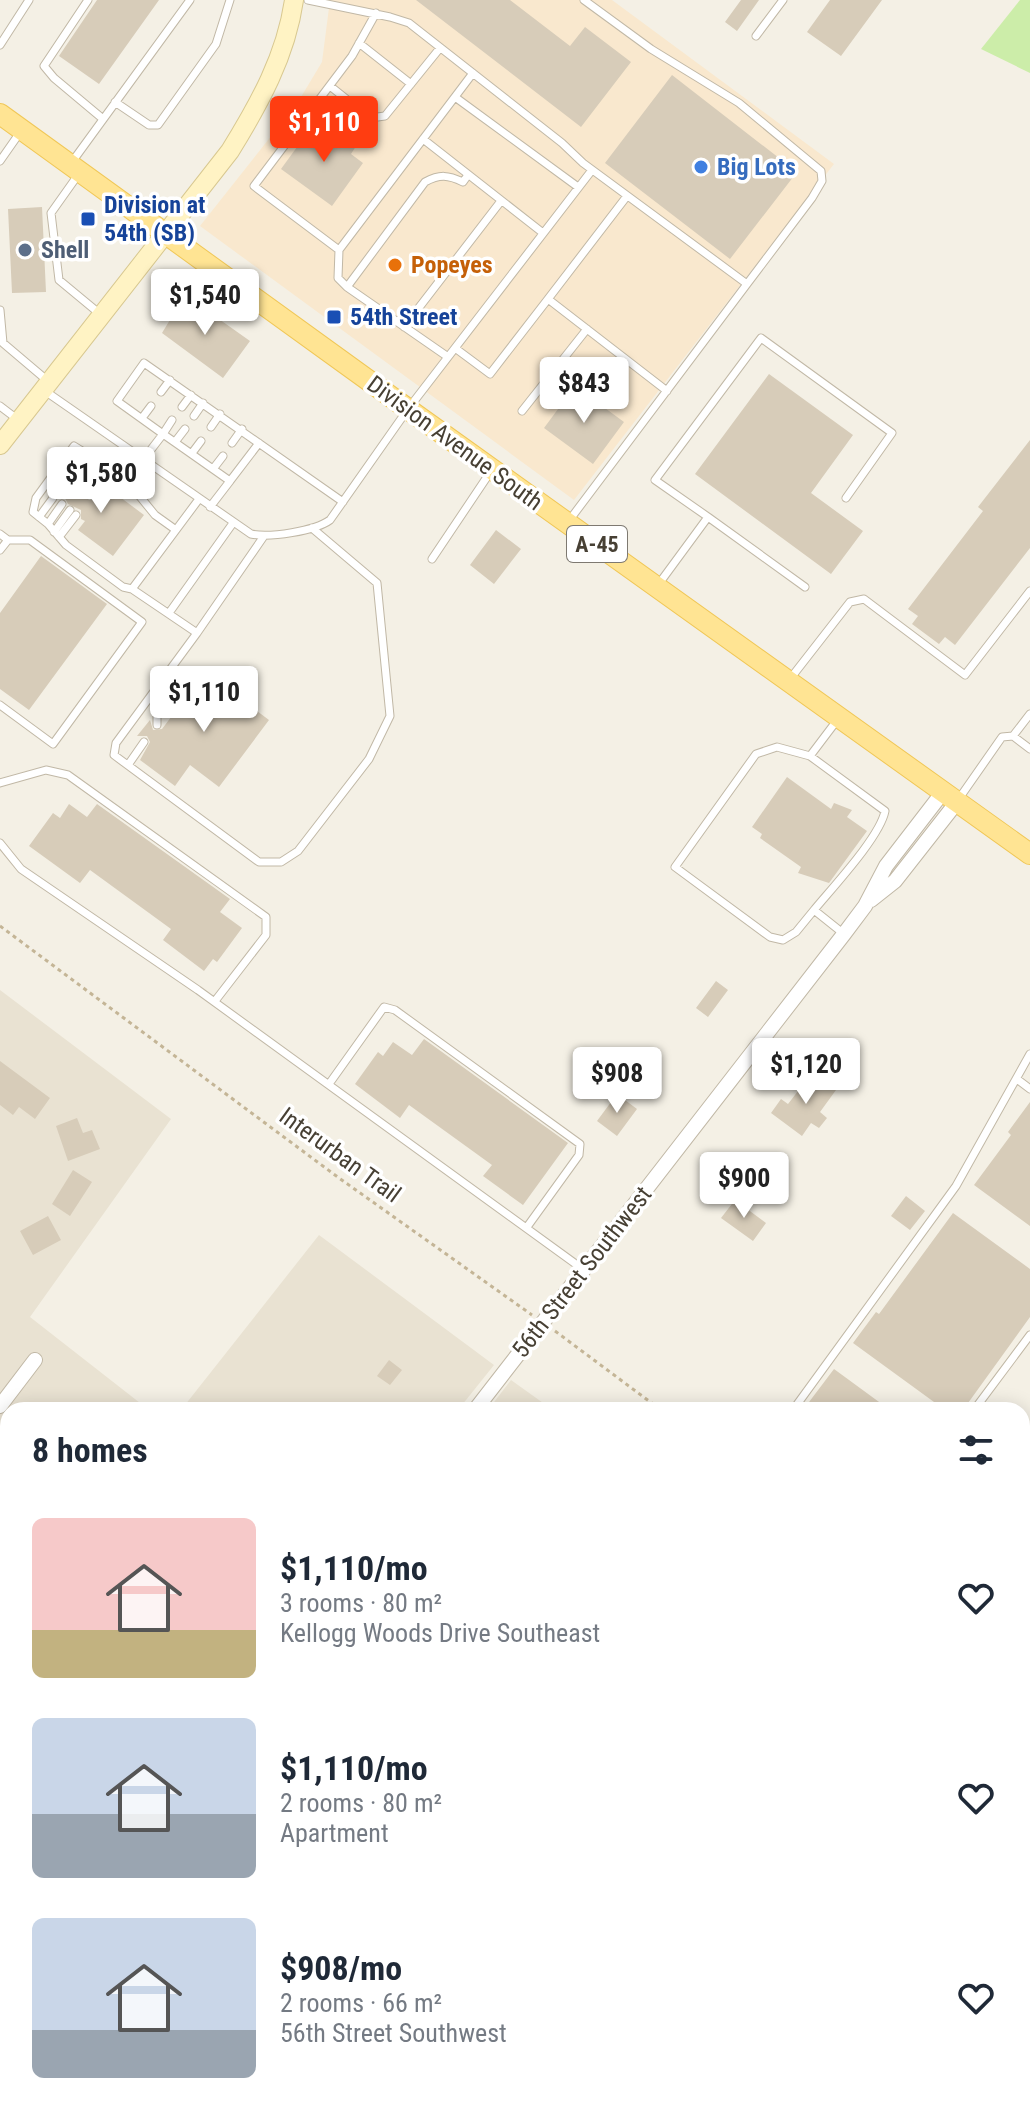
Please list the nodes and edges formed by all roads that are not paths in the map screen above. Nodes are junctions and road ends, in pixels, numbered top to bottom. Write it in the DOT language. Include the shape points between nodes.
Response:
graph roads {
  1 [pos="29,0"];
  2 [pos="88,0"];
  3 [pos="190,0"];
  4 [pos="230,0"];
  5 [pos="294,0"];
  6 [pos="308,0"];
  7 [pos="368,0"];
  8 [pos="584,0"];
  9 [pos="783,0"];
  10 [pos="366,11"];
  11 [pos="376,13"];
  12 [pos="756,36"];
  13 [pos="359,43"];
  14 [pos="0,45"];
  15 [pos="440,48"];
  16 [pos="473,73"];
  17 [pos="411,84"];
  18 [pos="330,86"];
  19 [pos="455,97"];
  20 [pos="115,102"];
  21 [pos="0,114"];
  22 [pos="103,119"];
  23 [pos="23,129"];
  24 [pos="423,139"];
  25 [pos="0,161"];
  26 [pos="76,167"];
  27 [pos="592,170"];
  28 [pos="468,175"];
  29 [pos="578,187"];
  30 [pos="627,196"];
  31 [pos="501,201"];
  32 [pos="165,233"];
  33 [pos="543,233"];
  34 [pos="339,250"];
  35 [pos="747,284"];
  36 [pos="347,287"];
  37 [pos="548,299"];
  38 [pos="0,310"];
  39 [pos="101,315"];
  40 [pos="404,327"];
  41 [pos="587,329"];
  42 [pos="455,348"];
  43 [pos="448,357"];
  44 [pos="170,380"];
  45 [pos="46,386"];
  46 [pos="667,391"];
  47 [pos="161,392"];
  48 [pos="191,395"];
  49 [pos="203,403"];
  50 [pos="0,406"];
  51 [pos="151,406"];
  52 [pos="182,407"];
  53 [pos="408,409"];
  54 [pos="522,411"];
  55 [pos="220,414"];
  56 [pos="194,416"];
  57 [pos="142,418"];
  58 [pos="172,420"];
  59 [pos="19,421"];
  60 [pos="211,427"];
  61 [pos="185,429"];
  62 [pos="242,429"];
  63 [pos="163,434"];
  64 [pos="201,441"];
  65 [pos="175,442"];
  66 [pos="232,443"];
  67 [pos="259,443"];
  68 [pos="0,445"];
  69 [pos="85,453"];
  70 [pos="192,453"];
  71 [pos="223,456"];
  72 [pos="95,459"];
  73 [pos="143,460"];
  74 [pos="107,467"];
  75 [pos="213,469"];
  76 [pos="492,469"];
  77 [pos="68,476"];
  78 [pos="230,481"];
  79 [pos="77,482"];
  80 [pos="89,491"];
  81 [pos="53,498"];
  82 [pos="846,498"];
  83 [pos="199,499"];
  84 [pos="343,502"];
  85 [pos="62,504"];
  86 [pos="210,507"];
  87 [pos="73,513"];
  88 [pos="39,517"];
  89 [pos="708,517"];
  90 [pos="233,523"];
  91 [pos="567,523"];
  92 [pos="48,524"];
  93 [pos="312,528"];
  94 [pos="176,530"];
  95 [pos="0,534"];
  96 [pos="57,534"];
  97 [pos="264,536"];
  98 [pos="8,540"];
  99 [pos="0,550"];
  100 [pos="432,559"];
  101 [pos="657,587"];
  102 [pos="805,587"];
  103 [pos="132,589"];
  104 [pos="1030,591"];
  105 [pos="169,613"];
  106 [pos="197,633"];
  107 [pos="789,681"];
  108 [pos="157,688"];
  109 [pos="0,705"];
  110 [pos="1030,714"];
  111 [pos="839,717"];
  112 [pos="157,725"];
  113 [pos="1013,736"];
  114 [pos="144,742"];
  115 [pos="1030,749"];
  116 [pos="810,756"];
  117 [pos="128,765"];
  118 [pos="0,783"];
  119 [pos="950,797"];
  120 [pos="0,843"];
  121 [pos="1025,847"];
  122 [pos="814,910"];
  123 [pos="844,934"];
  124 [pos="215,1001"];
  125 [pos="1030,1054"];
  126 [pos="1017,1079"];
  127 [pos="329,1084"];
  128 [pos="1030,1089"];
  129 [pos="527,1227"];
  130 [pos="584,1270"];
  131 [pos="1030,1335"];
  132 [pos="35,1360"];
  133 [pos="3,1402"];
  134 [pos="481,1402"];
  135 [pos="799,1402"];
  136 [pos="980,1402"];
  1 -- 14 [label="lane"];
  2 -- 22 [label="lane" via="44,66"];
  3 -- 20 [label="lane"];
  4 -- 20 [label="lane" via="216,44 158,125 149,125"];
  5 -- 32 [label="main road" via="278,61 257,108"];
  6 -- 10 [label="lane"];
  7 -- 10 [label="lane"];
  8 -- 35 [label="lane" via="739,103 821,171 822,181 812,198"];
  9 -- 12 [label="lane"];
  10 -- 11 [label="lane"];
  11 -- 13 [label="lane"];
  11 -- 15 [label="lane" via="409,23"];
  13 -- 17 [label="lane"];
  13 -- 18 [label="lane"];
  15 -- 16 [label="lane"];
  15 -- 17 [label="lane"];
  16 -- 19 [label="lane"];
  16 -- 27 [label="lane"];
  17 -- 18 [label="lane" via="385,116 370,118"];
  18 -- 34 [label="lane" via="254,186"];
  19 -- 24 [label="lane"];
  19 -- 29 [label="lane"];
  20 -- 22 [label="lane"];
  21 -- 23 [label="main road, Division Avenue South / A-45"];
  22 -- 26 [label="lane"];
  23 -- 25 [label="lane"];
  23 -- 26 [label="main road, Division Avenue South / A-45"];
  24 -- 28 [label="lane"];
  24 -- 34 [label="lane"];
  26 -- 32 [label="main road, Division Avenue South / A-45"];
  26 -- 39 [label="lane" via="51,213 59,280"];
  27 -- 29 [label="lane"];
  27 -- 30 [label="lane"];
  28 -- 31 [label="lane"];
  28 -- 36 [label="lane" via="463,182 438,175 425,182"];
  29 -- 33 [label="lane"];
  30 -- 35 [label="lane"];
  30 -- 37 [label="lane"];
  31 -- 33 [label="lane"];
  31 -- 40 [label="lane"];
  32 -- 39 [label="main road"];
  32 -- 53 [label="main road, Division Avenue South / A-45"];
  33 -- 42 [label="lane"];
  34 -- 36 [label="lane" via="338,278"];
  35 -- 46 [label="lane"];
  36 -- 40 [label="lane"];
  37 -- 41 [label="lane"];
  37 -- 42 [label="lane" via="490,374"];
  38 -- 45 [label="lane" via="3,343"];
  39 -- 45 [label="main road"];
  40 -- 43 [label="lane"];
  41 -- 46 [label="lane"];
  41 -- 54 [label="lane"];
  42 -- 43 [label="lane"];
  43 -- 53 [label="lane"];
  44 -- 47 [label="lane"];
  44 -- 48 [label="lane"];
  44 -- 57 [label="lane" via="144,363 117,401"];
  45 -- 59 [label="main road"];
  45 -- 73 [label="lane"];
  46 -- 91 [label="lane"];
  48 -- 49 [label="lane"];
  48 -- 52 [label="lane"];
  49 -- 55 [label="lane"];
  49 -- 56 [label="lane"];
  50 -- 59 [label="lane"];
  51 -- 57 [label="lane"];
  53 -- 76 [label="main road, Division Avenue South / A-45"];
  53 -- 84 [label="lane"];
  55 -- 60 [label="lane"];
  55 -- 62 [label="lane"];
  57 -- 63 [label="lane"];
  58 -- 63 [label="lane"];
  59 -- 68 [label="main road"];
  61 -- 65 [label="lane"];
  62 -- 66 [label="lane"];
  62 -- 67 [label="lane"];
  63 -- 65 [label="lane"];
  63 -- 73 [label="lane"];
  64 -- 70 [label="lane"];
  65 -- 70 [label="lane"];
  67 -- 78 [label="lane"];
  67 -- 84 [label="lane"];
  69 -- 72 [label="lane"];
  69 -- 77 [label="lane"];
  69 -- 88 [label="lane" via="74,446 36,498 33,512"];
  70 -- 75 [label="lane"];
  71 -- 75 [label="lane"];
  72 -- 74 [label="lane"];
  72 -- 79 [label="lane"];
  73 -- 83 [label="lane"];
  74 -- 80 [label="lane"];
  74 -- 94 [label="lane" via="124,477 155,515"];
  75 -- 78 [label="lane"];
  76 -- 91 [label="main road, Division Avenue South / A-45"];
  76 -- 100 [label="lane"];
  78 -- 86 [label="lane"];
  81 -- 88 [label="lane"];
  82 -- 89 [label="lane" via="892,433 761,338 655,480"];
  83 -- 86 [label="lane"];
  83 -- 94 [label="lane"];
  84 -- 93 [label="lane" via="330,520"];
  85 -- 92 [label="lane"];
  86 -- 90 [label="lane"];
  87 -- 96 [label="lane"];
  88 -- 92 [label="lane"];
  89 -- 101 [label="lane"];
  89 -- 102 [label="lane"];
  90 -- 97 [label="lane"];
  90 -- 105 [label="lane"];
  91 -- 101 [label="main road, Division Avenue South / A-45"];
  92 -- 96 [label="lane"];
  93 -- 97 [label="lane"];
  93 -- 117 [label="lane" via="377,583 390,716 369,759 298,851 281,862 259,862"];
  94 -- 103 [label="lane"];
  95 -- 98 [label="lane"];
  96 -- 103 [label="lane"];
  97 -- 106 [label="lane"];
  98 -- 99 [label="lane"];
  98 -- 109 [label="lane" via="30,540 142,622 53,744"];
  101 -- 107 [label="main road, Division Avenue South / A-45"];
  103 -- 105 [label="lane"];
  104 -- 107 [label="lane" via="965,675 864,599 850,602"];
  105 -- 106 [label="lane"];
  106 -- 108 [label="lane"];
  107 -- 111 [label="main road, Division Avenue South / A-45"];
  108 -- 112 [label="lane"];
  108 -- 117 [label="lane" via="116,743 114,755"];
  110 -- 113 [label="lane"];
  111 -- 116 [label="lane"];
  111 -- 119 [label="main road, Division Avenue South / A-45"];
  113 -- 115 [label="lane"];
  113 -- 119 [label="lane" via="1002,737"];
  114 -- 117 [label="lane"];
  116 -- 122 [label="lane" via="885,811 883,821"];
  116 -- 122 [label="lane" via="777,747 756,754 675,867 770,937 783,940"];
  118 -- 124 [label="lane" via="46,770 68,775 266,917 266,935"];
  119 -- 121 [label="main road, Division Avenue South / A-45"];
  119 -- 123 [label="street, 56th Street Southwest" via="882,871"];
  120 -- 124 [label="lane" via="21,869"];
  122 -- 123 [label="lane"];
  123 -- 130 [label="street, 56th Street Southwest"];
  124 -- 127 [label="lane"];
  125 -- 126 [label="lane"];
  126 -- 128 [label="lane"];
  126 -- 135 [label="lane" via="956,1186"];
  127 -- 129 [label="lane"];
  127 -- 129 [label="lane" via="384,1007 395,1010 580,1144 579,1155"];
  129 -- 130 [label="lane"];
  130 -- 134 [label="street, 56th Street Southwest"];
  131 -- 136 [label="lane"];
  132 -- 133 [label="street"];
}
